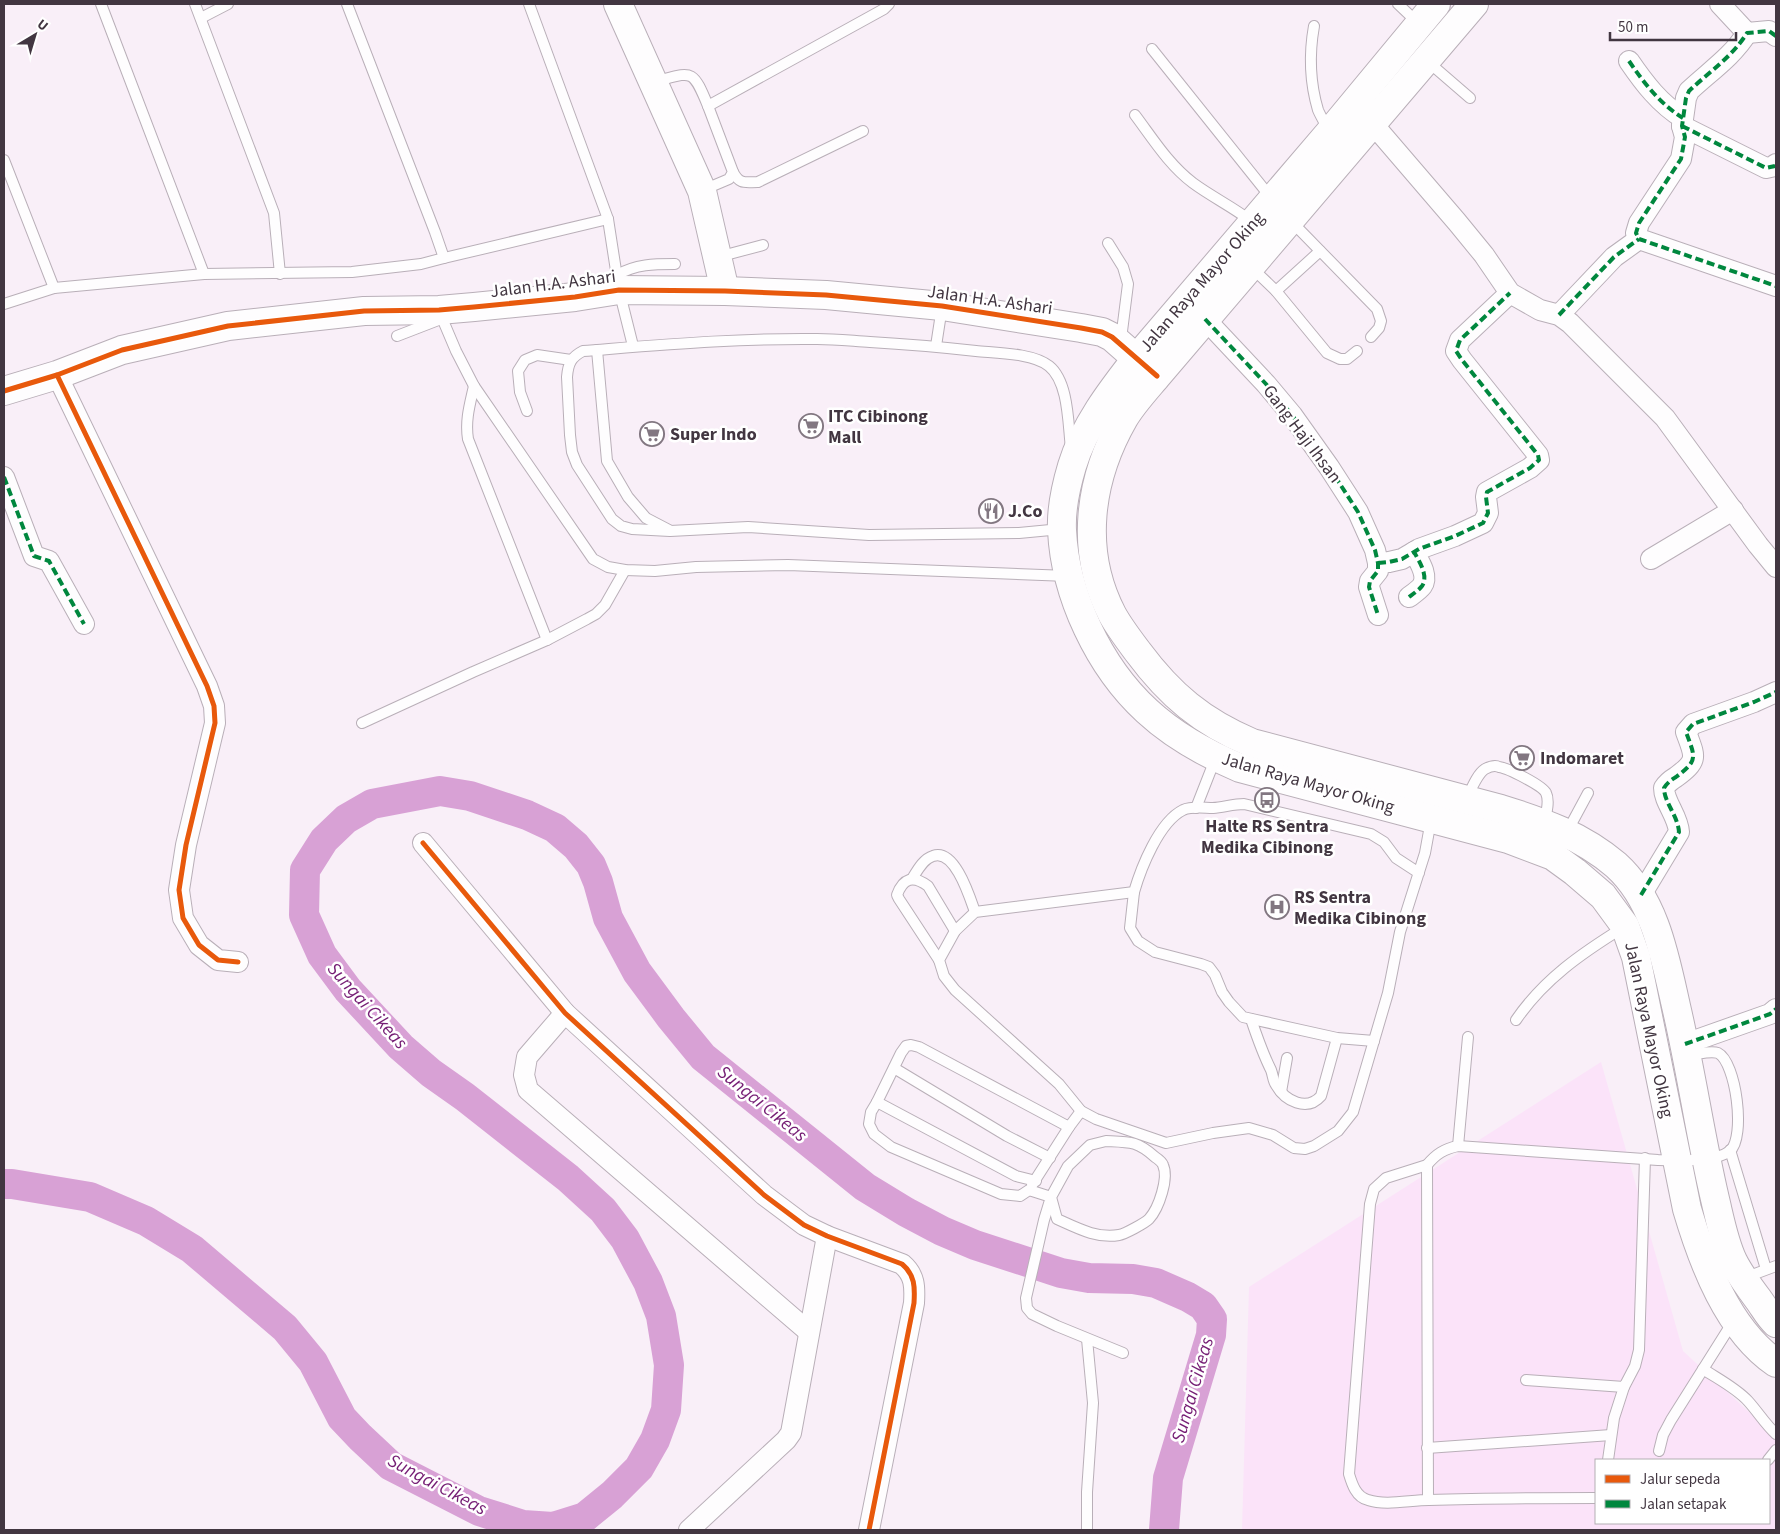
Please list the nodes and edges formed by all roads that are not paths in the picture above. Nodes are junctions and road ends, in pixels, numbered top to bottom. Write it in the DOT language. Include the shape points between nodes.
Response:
graph roads {
  1 [pos="101,4"];
  2 [pos="195,4"];
  3 [pos="228,4"];
  4 [pos="347,4"];
  5 [pos="529,4"];
  6 [pos="618,4"];
  7 [pos="889,4"];
  8 [pos="1398,4"];
  9 [pos="1436,4"];
  10 [pos="1474,4"];
  11 [pos="1720,4"];
  12 [pos="201,18"];
  13 [pos="1419,24"];
  14 [pos="1314,26"];
  15 [pos="1747,33"];
  16 [pos="1776,36"];
  17 [pos="1152,49"];
  18 [pos="1425,60"];
  19 [pos="1629,61"];
  20 [pos="1388,63"];
  21 [pos="1408,80"];
  22 [pos="653,83"];
  23 [pos="1470,98"];
  24 [pos="708,106"];
  25 [pos="1135,115"];
  26 [pos="1682,122"];
  27 [pos="1372,123"];
  28 [pos="863,131"];
  29 [pos="1330,132"];
  30 [pos="4,160"];
  31 [pos="1776,164"];
  32 [pos="733,172"];
  33 [pos="702,191"];
  34 [pos="608,220"];
  35 [pos="1269,224"];
  36 [pos="1639,239"];
  37 [pos="1108,244"];
  38 [pos="763,245"];
  39 [pos="1320,251"];
  40 [pos="717,257"];
  41 [pos="444,258"];
  42 [pos="675,264"];
  43 [pos="1251,266"];
  44 [pos="204,274"];
  45 [pos="280,274"];
  46 [pos="618,282"];
  47 [pos="1776,286"];
  48 [pos="54,288"];
  49 [pos="725,291"];
  50 [pos="1276,291"];
  51 [pos="1510,293"];
  52 [pos="4,304"];
  53 [pos="942,306"];
  54 [pos="440,314"];
  55 [pos="1560,315"];
  56 [pos="1205,319"];
  57 [pos="397,336"];
  58 [pos="1371,337"];
  59 [pos="633,346"];
  60 [pos="936,346"];
  61 [pos="598,350"];
  62 [pos="1357,350"];
  63 [pos="1128,351"];
  64 [pos="571,360"];
  65 [pos="57,375"];
  66 [pos="1157,376"];
  67 [pos="474,386"];
  68 [pos="4,391"];
  69 [pos="526,411"];
  70 [pos="1072,464"];
  71 [pos="4,477"];
  72 [pos="1733,510"];
  73 [pos="670,531"];
  74 [pos="1063,534"];
  75 [pos="1414,552"];
  76 [pos="1651,559"];
  77 [pos="1378,563"];
  78 [pos="1776,567"];
  79 [pos="625,570"];
  80 [pos="1069,576"];
  81 [pos="1409,597"];
  82 [pos="1378,615"];
  83 [pos="84,624"];
  84 [pos="547,640"];
  85 [pos="1776,692"];
  86 [pos="362,723"];
  87 [pos="1216,757"];
  88 [pos="1588,793"];
  89 [pos="1466,799"];
  90 [pos="1434,805"];
  91 [pos="1196,808"];
  92 [pos="1555,828"];
  93 [pos="423,843"];
  94 [pos="1419,873"];
  95 [pos="912,879"];
  96 [pos="1134,892"];
  97 [pos="1641,895"];
  98 [pos="975,912"];
  99 [pos="1625,926"];
  100 [pos="955,931"];
  101 [pos="939,960"];
  102 [pos="238,962"];
  103 [pos="1776,1009"];
  104 [pos="565,1012"];
  105 [pos="1251,1019"];
  106 [pos="1516,1020"];
  107 [pos="1468,1037"];
  108 [pos="1337,1038"];
  109 [pos="1374,1041"];
  110 [pos="1686,1050"];
  111 [pos="1288,1058"];
  112 [pos="894,1068"];
  113 [pos="1281,1092"];
  114 [pos="877,1102"];
  115 [pos="1081,1111"];
  116 [pos="1069,1127"];
  117 [pos="1166,1143"];
  118 [pos="1458,1146"];
  119 [pos="1718,1155"];
  120 [pos="1050,1158"];
  121 [pos="1646,1158"];
  122 [pos="1676,1160"];
  123 [pos="1163,1163"];
  124 [pos="1427,1165"];
  125 [pos="1032,1185"];
  126 [pos="1051,1197"];
  127 [pos="827,1236"];
  128 [pos="1762,1271"];
  129 [pos="1734,1318"];
  130 [pos="1776,1323"];
  131 [pos="809,1332"];
  132 [pos="1087,1339"];
  133 [pos="1123,1353"];
  134 [pos="1776,1363"];
  135 [pos="1703,1369"];
  136 [pos="1526,1380"];
  137 [pos="1624,1387"];
  138 [pos="1776,1434"];
  139 [pos="1611,1435"];
  140 [pos="1427,1448"];
  141 [pos="1659,1450"];
  142 [pos="1608,1459"];
  143 [pos="1595,1498"];
  144 [pos="1428,1500"];
  145 [pos="695,1528"];
  146 [pos="869,1530"];
  147 [pos="1087,1530"];
  1 -- 44 [label="lane"];
  2 -- 12 [label="lane"];
  3 -- 12 [label="lane"];
  4 -- 41 [label="lane"];
  5 -- 34 [label="lane"];
  6 -- 22 [label="main road"];
  7 -- 24 [label="lane"];
  8 -- 13 [label="lane"];
  9 -- 13 [label="main road, Jalan Raya Mayor Oking"];
  10 -- 18 [label="main road, Jalan Raya Mayor Oking"];
  11 -- 15 [label="street"];
  12 -- 45 [label="lane" via="274,213"];
  13 -- 20 [label="main road, Jalan Raya Mayor Oking"];
  14 -- 29 [label="lane" via="1311,65 1319,112"];
  15 -- 16 [label="street" via="1769,31"];
  15 -- 26 [label="street" via="1725,60 1689,91"];
  17 -- 35 [label="lane"];
  18 -- 21 [label="main road, Jalan Raya Mayor Oking"];
  18 -- 23 [label="lane"];
  19 -- 26 [label="street"];
  20 -- 21 [label="main road"];
  20 -- 29 [label="main road, Jalan Raya Mayor Oking"];
  21 -- 27 [label="main road, Jalan Raya Mayor Oking"];
  22 -- 24 [label="lane" via="681,74 688,75 696,80"];
  22 -- 33 [label="main road"];
  24 -- 32 [label="lane"];
  25 -- 35 [label="lane" via="1171,162 1193,182 1234,208"];
  26 -- 31 [label="street" via="1766,168"];
  26 -- 36 [label="street" via="1685,137 1681,159 1639,223 1636,233"];
  27 -- 35 [label="main road, Jalan Raya Mayor Oking"];
  27 -- 51 [label="street" via="1468,235"];
  28 -- 32 [label="lane" via="758,182 742,182"];
  29 -- 35 [label="main road, Jalan Raya Mayor Oking"];
  30 -- 48 [label="lane"];
  32 -- 33 [label="lane" via="723,183"];
  33 -- 40 [label="main road"];
  34 -- 41 [label="lane"];
  34 -- 46 [label="lane"];
  35 -- 39 [label="lane"];
  35 -- 43 [label="main road, Jalan Raya Mayor Oking"];
  35 -- 63 [label="main road, Jalan Raya Mayor Oking"];
  36 -- 47 [label="street"];
  36 -- 55 [label="street" via="1614,257"];
  37 -- 63 [label="lane" via="1123,267 1128,284 1122,321"];
  38 -- 40 [label="lane"];
  39 -- 50 [label="lane"];
  39 -- 58 [label="lane" via="1377,309 1381,321"];
  40 -- 49 [label="main road"];
  41 -- 45 [label="lane" via="352,272"];
  42 -- 46 [label="lane" via="629,268"];
  43 -- 50 [label="lane"];
  43 -- 56 [label="main road, Jalan Raya Mayor Oking"];
  44 -- 45 [label="lane"];
  44 -- 48 [label="lane"];
  46 -- 49 [label="main road, Jalan H.A. Ashari"];
  46 -- 54 [label="main road, Jalan H.A. Ashari" via="575,297"];
  46 -- 59 [label="lane"];
  48 -- 52 [label="lane"];
  49 -- 53 [label="main road, Jalan H.A. Ashari" via="826,295"];
  50 -- 62 [label="lane" via="1327,353 1347,359"];
  51 -- 55 [label="street" via="1540,310"];
  51 -- 75 [label="street" via="1460,340 1456,351 1539,460 1487,492 1488,513 1483,523"];
  53 -- 60 [label="lane"];
  53 -- 63 [label="main road, Jalan H.A. Ashari" via="1102,332"];
  54 -- 57 [label="lane"];
  54 -- 65 [label="main road, Jalan H.A. Ashari" via="364,311 228,326 122,350"];
  54 -- 67 [label="lane"];
  55 -- 72 [label="street" via="1664,418"];
  56 -- 66 [label="main road, Jalan Raya Mayor Oking"];
  56 -- 77 [label="street, Gang Haji Ihsan" via="1292,415 1358,512"];
  59 -- 60 [label="lane" via="819,339"];
  59 -- 61 [label="lane"];
  60 -- 70 [label="lane" via="1026,357 1049,366 1062,385"];
  61 -- 64 [label="lane" via="583,351"];
  61 -- 73 [label="lane" via="607,461 628,497 646,518"];
  63 -- 66 [label="main road, Jalan H.A. Ashari"];
  63 -- 70 [label="main road, Jalan Raya Mayor Oking" via="1111,392 1093,419"];
  64 -- 69 [label="lane" via="537,355 525,360 518,371"];
  64 -- 73 [label="lane" via="567,377 570,435 577,465 612,519 621,526 641,531"];
  65 -- 68 [label="main road, Jalan H.A. Ashari"];
  65 -- 102 [label="street" via="214,706 215,723 186,845 179,890 183,918 199,945 218,960"];
  66 -- 90 [label="main road, Jalan Raya Mayor Oking" via="1125,417 1110,445 1096,484 1091,531 1096,568 1104,596 1118,623 1150,668 1181,701 1229,734"];
  67 -- 79 [label="lane" via="593,558 608,567"];
  67 -- 84 [label="lane" via="467,415 468,439"];
  70 -- 74 [label="main road, Jalan Raya Mayor Oking" via="1066,488"];
  71 -- 83 [label="street" via="34,556 49,561"];
  72 -- 76 [label="street"];
  72 -- 78 [label="street"];
  73 -- 74 [label="lane" via="748,527 869,535"];
  74 -- 80 [label="main road, Jalan Raya Mayor Oking"];
  75 -- 77 [label="street" via="1402,559"];
  75 -- 81 [label="street" via="1424,576 1423,585"];
  77 -- 82 [label="street" via="1378,571 1369,587"];
  79 -- 80 [label="lane" via="788,565"];
  79 -- 84 [label="lane" via="614,593 596,614"];
  80 -- 87 [label="main road, Jalan Raya Mayor Oking" via="1083,618 1123,688 1174,734"];
  84 -- 86 [label="lane"];
  85 -- 97 [label="street" via="1688,728 1686,732 1693,756 1691,764 1664,788 1679,832"];
  87 -- 90 [label="main road, Jalan Raya Mayor Oking" via="1240,768"];
  87 -- 91 [label="lane"];
  88 -- 92 [label="lane"];
  89 -- 90 [label="main road, Jalan Raya Mayor Oking"];
  89 -- 92 [label="main road, Jalan Raya Mayor Oking"];
  89 -- 92 [label="lane" via="1482,770 1500,766 1545,790"];
  90 -- 94 [label="lane"];
  90 -- 99 [label="main road, Jalan Raya Mayor Oking" via="1553,856 1603,896"];
  91 -- 94 [label="lane" via="1244,804 1371,834 1384,842 1396,858"];
  91 -- 96 [label="lane" via="1183,810 1158,836"];
  92 -- 97 [label="main road, Jalan Raya Mayor Oking" via="1581,840 1616,866"];
  93 -- 104 [label="street"];
  94 -- 109 [label="lane" via="1400,932"];
  95 -- 98 [label="lane" via="932,856 946,858 964,880"];
  95 -- 100 [label="lane" via="921,880 928,886"];
  95 -- 101 [label="lane" via="900,887 897,895"];
  96 -- 98 [label="lane"];
  96 -- 105 [label="lane" via="1130,928 1138,940 1155,952 1209,967 1229,1002 1244,1017"];
  97 -- 110 [label="main road, Jalan Raya Mayor Oking" via="1662,950"];
  98 -- 100 [label="lane"];
  99 -- 106 [label="lane" via="1556,974 1530,1000"];
  99 -- 122 [label="main road, Jalan Raya Mayor Oking" via="1636,956"];
  100 -- 101 [label="lane"];
  101 -- 115 [label="lane" via="944,976 955,990 1059,1084"];
  103 -- 110 [label="street"];
  104 -- 127 [label="street" via="764,1195 804,1225"];
  104 -- 131 [label="street" via="527,1057 524,1075 528,1090"];
  105 -- 108 [label="lane"];
  105 -- 113 [label="lane" via="1275,1084"];
  107 -- 118 [label="lane"];
  108 -- 109 [label="lane"];
  108 -- 113 [label="lane" via="1321,1096 1315,1102 1306,1105"];
  109 -- 117 [label="lane" via="1353,1112 1338,1131 1314,1146 1294,1148 1249,1128"];
  110 -- 119 [label="main road, Jalan Raya Mayor Oking"];
  110 -- 119 [label="lane" via="1718,1053 1727,1063 1732,1078 1738,1112 1735,1143"];
  111 -- 113 [label="lane"];
  112 -- 114 [label="lane"];
  112 -- 116 [label="lane" via="906,1046 919,1047"];
  112 -- 120 [label="lane"];
  114 -- 125 [label="lane"];
  114 -- 125 [label="lane" via="869,1124 874,1134 892,1148 1001,1194 1020,1196"];
  115 -- 116 [label="lane"];
  115 -- 117 [label="lane"];
  116 -- 120 [label="lane"];
  117 -- 123 [label="lane"];
  118 -- 121 [label="lane"];
  118 -- 124 [label="lane" via="1445,1149"];
  119 -- 122 [label="lane"];
  119 -- 128 [label="main road, Jalan Raya Mayor Oking" via="1726,1243 1733,1261"];
  120 -- 125 [label="lane"];
  121 -- 122 [label="lane"];
  121 -- 137 [label="lane" via="1639,1350"];
  122 -- 129 [label="main road, Jalan Raya Mayor Oking" via="1698,1245"];
  123 -- 126 [label="lane" via="1142,1145 1106,1141 1090,1145 1068,1166"];
  123 -- 126 [label="lane" via="1164,1185 1158,1205 1149,1220 1121,1235 1098,1235 1058,1218"];
  124 -- 140 [label="lane"];
  124 -- 144 [label="lane" via="1386,1178 1374,1189 1370,1204 1349,1474 1352,1485 1366,1500"];
  125 -- 126 [label="lane"];
  126 -- 132 [label="lane" via="1026,1298 1027,1308 1032,1314"];
  127 -- 131 [label="street"];
  127 -- 146 [label="street" via="902,1264 914,1279 914,1303"];
  128 -- 130 [label="main road, Jalan Raya Mayor Oking"];
  129 -- 134 [label="main road, Jalan Raya Mayor Oking" via="1754,1346"];
  129 -- 135 [label="lane"];
  131 -- 145 [label="street" via="791,1433"];
  132 -- 133 [label="lane"];
  132 -- 147 [label="lane" via="1093,1403"];
  135 -- 138 [label="lane" via="1747,1400"];
  135 -- 141 [label="lane" via="1671,1420"];
  136 -- 137 [label="lane"];
  137 -- 139 [label="lane"];
  139 -- 140 [label="lane"];
  139 -- 142 [label="lane"];
  140 -- 144 [label="lane"];
  143 -- 144 [label="lane"];
}
